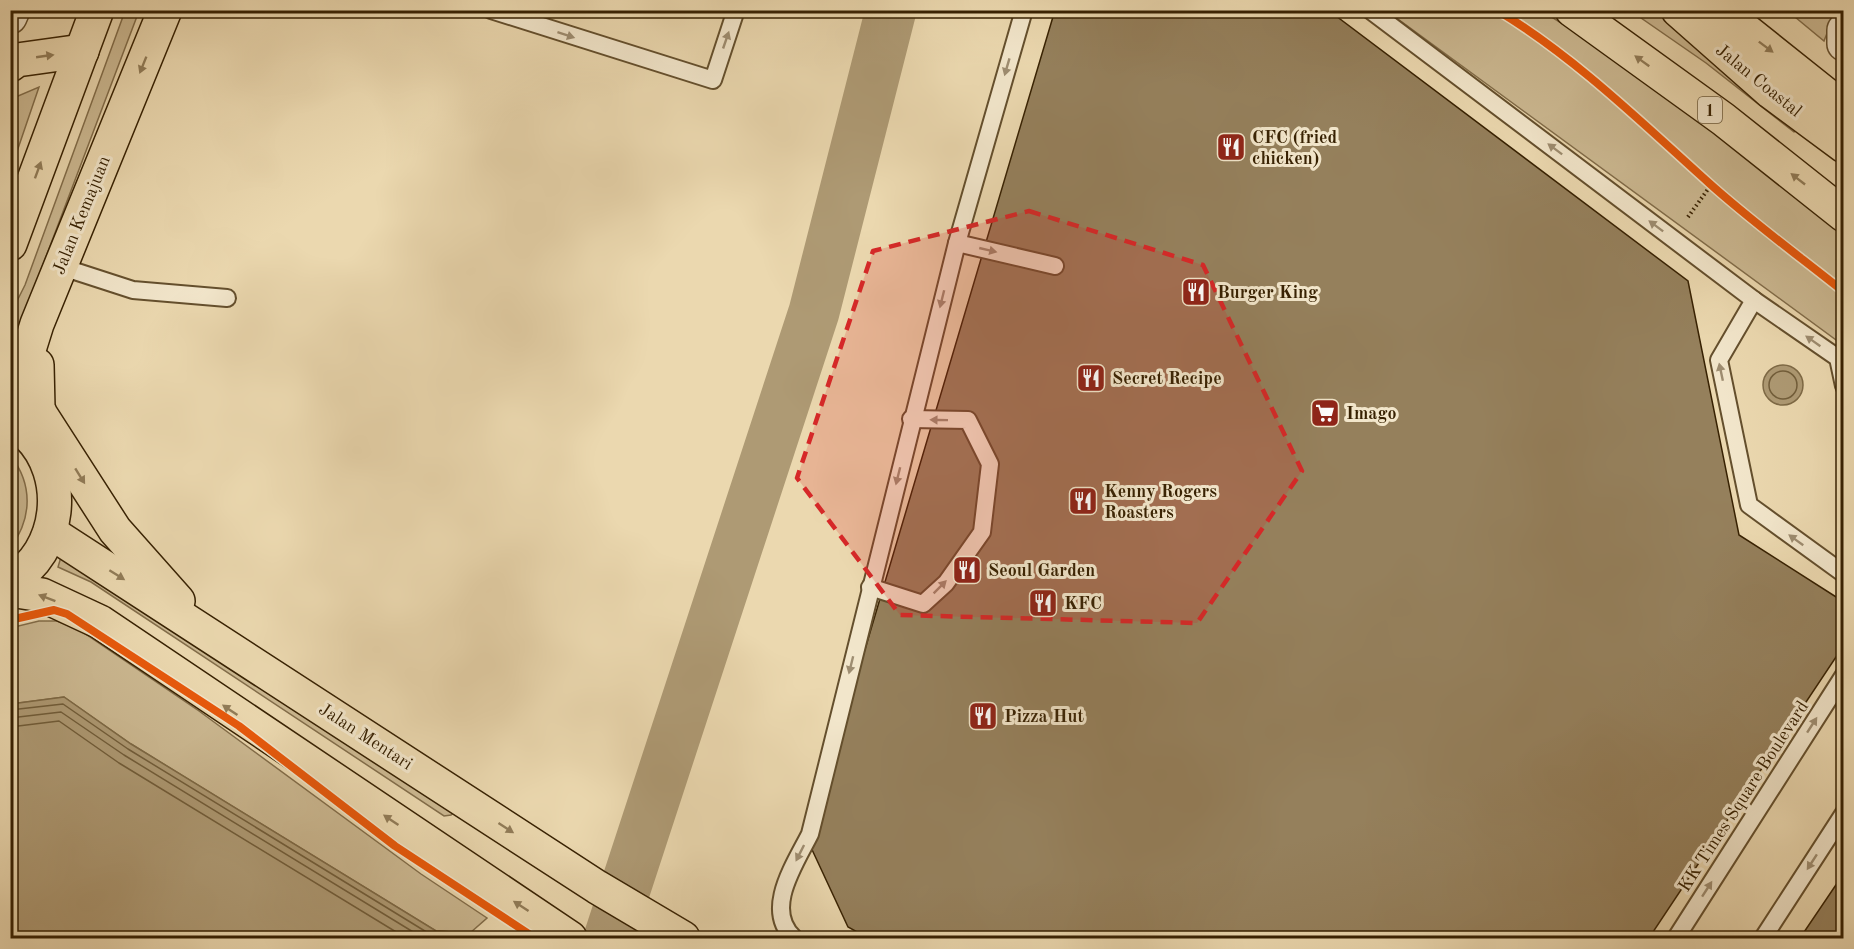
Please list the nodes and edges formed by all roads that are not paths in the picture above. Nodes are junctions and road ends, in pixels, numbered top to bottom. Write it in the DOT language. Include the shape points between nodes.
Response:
graph roads {
  1 [pos="13,10"];
  2 [pos="97,10"];
  3 [pos="165,10"];
  4 [pos="491,10"];
  5 [pos="736,10"];
  6 [pos="1024,10"];
  7 [pos="1370,10"];
  8 [pos="1572,10"];
  9 [pos="1678,10"];
  10 [pos="1720,10"];
  11 [pos="10,18"];
  12 [pos="1844,30"];
  13 [pos="1844,44"];
  14 [pos="82,51"];
  15 [pos="10,65"];
  16 [pos="1844,109"];
  17 [pos="1844,146"];
  18 [pos="1844,215"];
  19 [pos="957,243"];
  20 [pos="10,244"];
  21 [pos="59,266"];
  22 [pos="1055,266"];
  23 [pos="227,298"];
  24 [pos="1754,300"];
  25 [pos="37,324"];
  26 [pos="1844,386"];
  27 [pos="911,419"];
  28 [pos="14,423"];
  29 [pos="50,532"];
  30 [pos="1844,574"];
  31 [pos="10,581"];
  32 [pos="870,587"];
  33 [pos="10,590"];
  34 [pos="204,630"];
  35 [pos="1844,675"];
  36 [pos="1843,814"];
  37 [pos="570,939"];
  38 [pos="683,939"];
  39 [pos="794,939"];
  40 [pos="1676,939"];
  41 [pos="1763,939"];
  1 -- 11 [label="street"];
  2 -- 14 [label="main road"];
  3 -- 21 [label="main road, Jalan Kemajuan, one-way"];
  4 -- 5 [label="lane, one-way" via="712,80"];
  6 -- 19 [label="lane, one-way"];
  24 -- 7 [label="lane, one-way"];
  18 -- 8 [label="main road, 1, one-way" via="1723,119"];
  9 -- 17 [label="main road, Jalan Coastal" via="1771,92"];
  10 -- 16 [label="main road, Jalan Coastal, one-way"];
  12 -- 13 [label="street"];
  15 -- 14 [label="main road, one-way" via="17,60"];
  20 -- 14 [label="main road, one-way"];
  19 -- 22 [label="lane, one-way"];
  19 -- 27 [label="lane, one-way"];
  21 -- 23 [label="lane" via="133,290"];
  21 -- 25 [label="main road, Jalan Kemajuan"];
  26 -- 24 [label="lane, one-way" via="1838,358"];
  30 -- 24 [label="lane, one-way" via="1749,505 1719,360"];
  25 -- 28 [label="main road, Jalan Kemajuan" via="17,388"];
  25 -- 34 [label="main road, one-way" via="37,396 41,415 115,530"];
  27 -- 32 [label="lane, one-way"];
  32 -- 27 [label="lane, one-way" via="923,604 946,583 982,532 990,464 968,420"];
  28 -- 29 [label="main road" via="43,455 51,473 55,512"];
  29 -- 31 [label="main road" via="29,566"];
  29 -- 34 [label="main road, Jalan Mentari, one-way"];
  32 -- 39 [label="lane, one-way" via="810,834 780,903 784,930"];
  37 -- 33 [label="main road, one-way" via="100,621 42,595"];
  34 -- 38 [label="main road, Jalan Mentari, one-way"];
  40 -- 35 [label="lane, KK Times Square Boulevard, one-way"];
  36 -- 41 [label="lane, one-way"];
}
